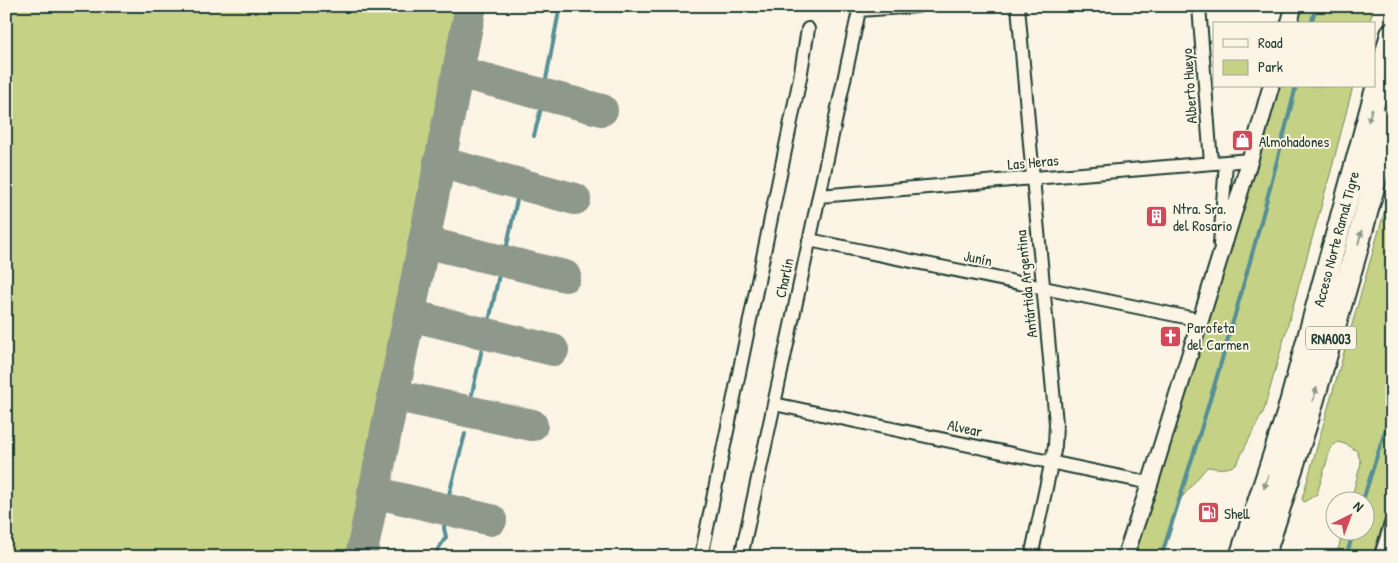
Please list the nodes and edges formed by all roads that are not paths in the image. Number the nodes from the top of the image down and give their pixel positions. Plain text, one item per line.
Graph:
1 (917, 6) edge
2 (1018, 6) edge
3 (1199, 6) edge
4 (1294, 6) edge
5 (860, 8) edge
6 (1290, 22) edge
7 (808, 29) dead end
8 (1392, 34) edge
9 (1270, 88) edge
10 (1392, 116) edge
11 (1250, 160) junction
12 (1226, 162) junction
13 (1211, 163) junction
14 (1032, 178) junction
15 (819, 196) junction
16 (809, 240) junction
17 (1219, 257) junction
18 (1328, 267) junction
19 (1043, 288) junction
20 (1200, 320) junction
21 (774, 404) junction
22 (1306, 423) junction
23 (1268, 443) dead end
24 (1051, 462) junction
25 (1150, 483) junction
26 (1295, 502) dead end
27 (1391, 533) edge
28 (701, 557) edge
29 (741, 557) edge
30 (1032, 557) edge
31 (1125, 557) edge
32 (1241, 557) edge
33 (1263, 557) edge
34 (1382, 557) edge

1 - 5 street
2 - 14 street, Antártida Argentina
3 - 13 street, Alberto Hueyo
4 - 6 street
5 - 15 street, Charlín
7 - 28 street
8 -> 18 highway, Acceso Norte Ramal Tigre / RNA003
9 - 11 street
22 -> 10 highway, Acceso Norte Ramal Tigre / RNA003
11 - 12 street, Las Heras
11 - 17 street
12 - 13 street, Las Heras
12 - 17 street
13 - 14 street, Las Heras
14 - 15 street, Las Heras
14 - 19 street, Antártida Argentina
15 - 16 street, Charlín
16 - 19 street, Junín
16 - 21 street, Charlín
17 - 20 street
18 - 23 highway
18 -> 32 highway, Acceso Norte Ramal Tigre / RNA003
19 - 20 street, Junín
19 - 24 street, Antártida Argentina
20 - 25 street
21 - 24 street, Alvear
21 - 29 street, Charlín
22 - 26 highway
22 - 33 highway, Acceso Norte Ramal Tigre / RNA003
24 - 25 street, Alvear
24 - 30 street, Antártida Argentina
25 - 31 street
27 - 34 street

